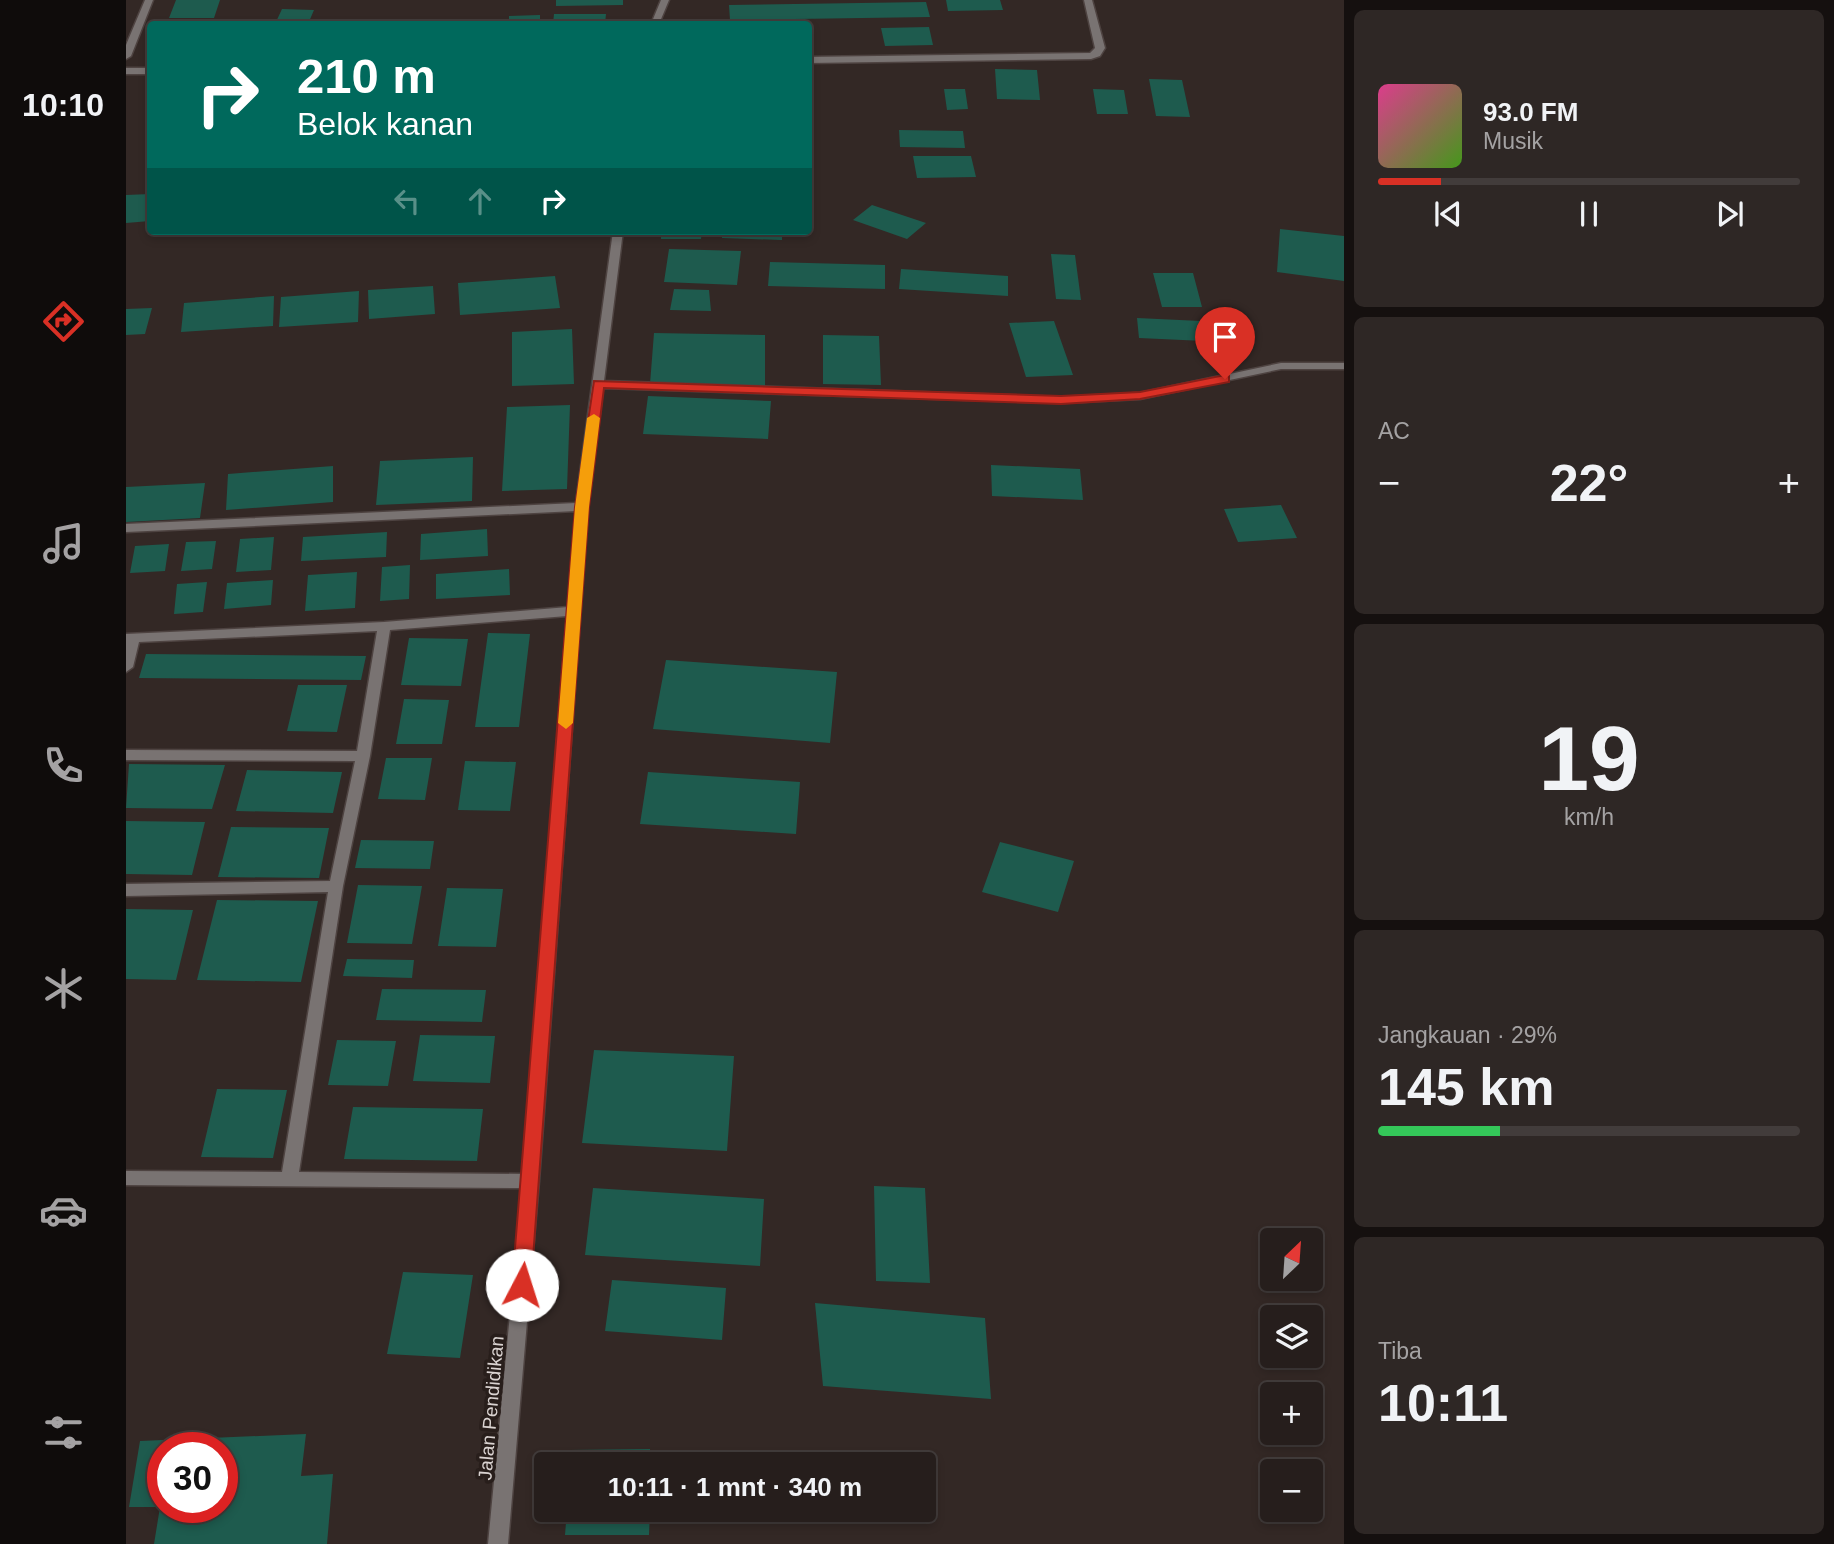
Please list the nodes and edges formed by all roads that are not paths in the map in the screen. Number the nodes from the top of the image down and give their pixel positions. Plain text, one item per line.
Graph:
1 (149, 0) edge
2 (665, 0) edge
3 (1088, 0) edge
4 (656, 21) edge
5 (126, 56) edge
6 (812, 60) edge
7 (147, 71) edge
8 (126, 72) edge
9 (617, 235) edge
10 (1344, 366) edge
11 (598, 384) junction
12 (582, 507) junction
13 (126, 528) edge
14 (574, 611) junction
15 (384, 626) junction
16 (129, 638) edge
17 (126, 667) edge
18 (126, 755) edge
19 (363, 756) junction
20 (336, 886) junction
21 (126, 890) edge
22 (126, 1178) edge
23 (289, 1180) junction
24 (531, 1181) junction
25 (498, 1544) edge

1 - 5 street
2 - 4 street
3 - 6 street
7 - 8 street
9 - 11 street, Jalan Pendidikan
10 - 11 street
11 - 12 street, Jalan Pendidikan
12 - 13 street
12 - 14 street, Jalan Pendidikan
14 - 15 street
14 - 24 street, Jalan Pendidikan
15 - 16 street
15 - 19 street
16 - 17 street
18 - 19 street
19 - 20 street
20 - 21 street
20 - 23 street
22 - 23 street
23 - 24 street
24 - 25 street, Jalan Pendidikan

